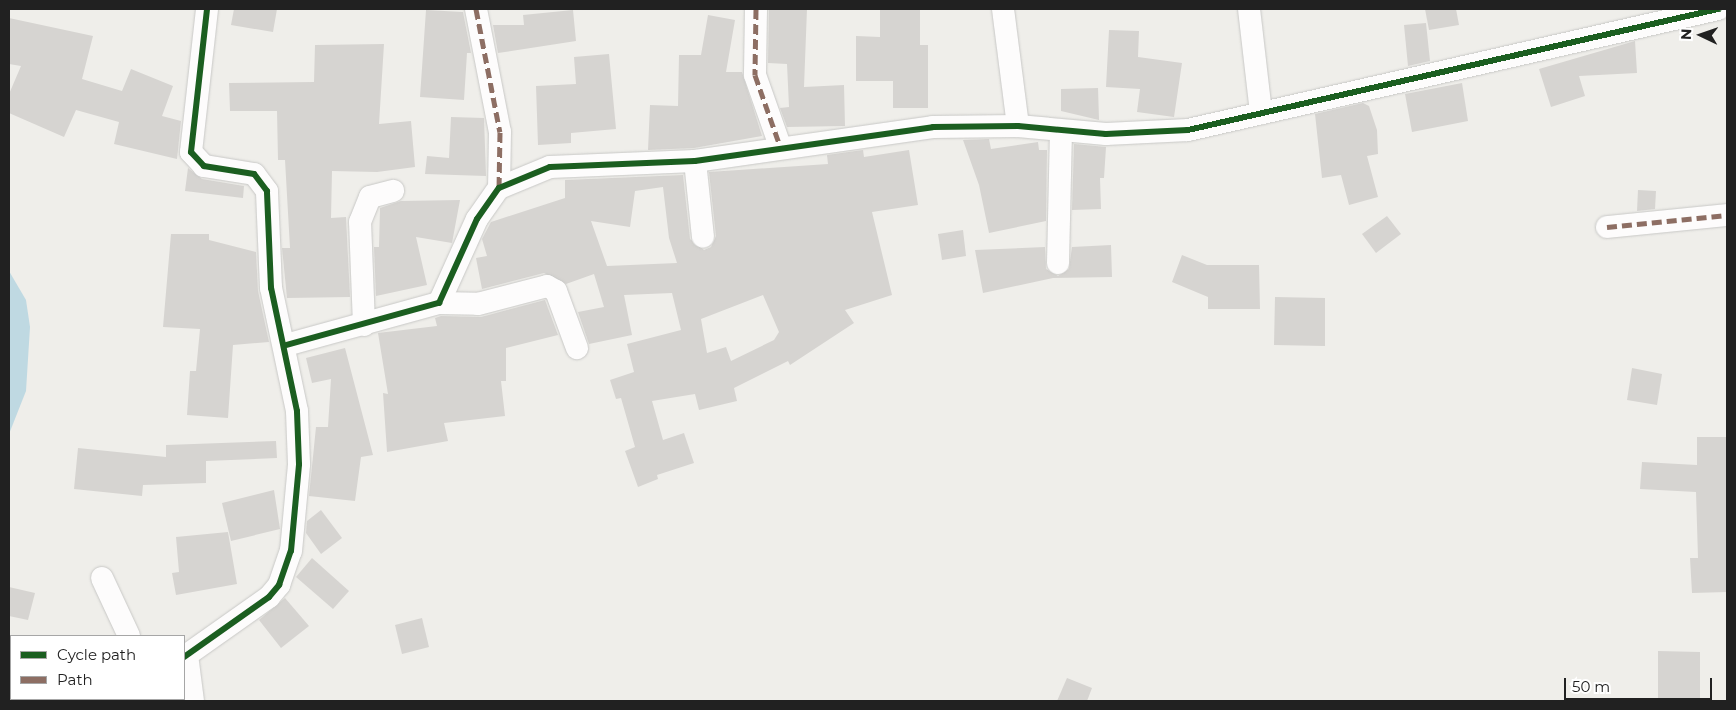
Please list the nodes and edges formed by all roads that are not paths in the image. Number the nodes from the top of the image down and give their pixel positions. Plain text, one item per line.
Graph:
1 (207, 9) edge
2 (476, 9) edge
3 (756, 9) edge
4 (1003, 9) edge
5 (1249, 9) edge
6 (1718, 9) edge
7 (1261, 113) junction
8 (1018, 126) junction
9 (1062, 131) junction
10 (780, 146) junction
11 (695, 161) junction
12 (499, 188) junction
13 (393, 190) dead end
14 (1727, 215) edge
15 (1607, 227) dead end
16 (703, 238) dead end
17 (1058, 263) dead end
18 (439, 303) junction
19 (364, 326) junction
20 (286, 345) junction
21 (577, 348) dead end
22 (102, 578) dead end
23 (129, 635) edge
24 (185, 656) edge
25 (193, 701) edge

1 - 20 street
2 - 12 street
3 - 10 street
4 - 8 street
5 - 7 street
6 - 7 street
7 - 9 street
8 - 9 street
8 - 10 street
9 - 17 street
10 - 11 street
11 - 12 street
11 - 16 street
12 - 18 street
13 - 19 street
14 - 15 street
18 - 19 street
18 - 21 street
19 - 20 street
20 - 24 street
22 - 23 street
24 - 25 street

